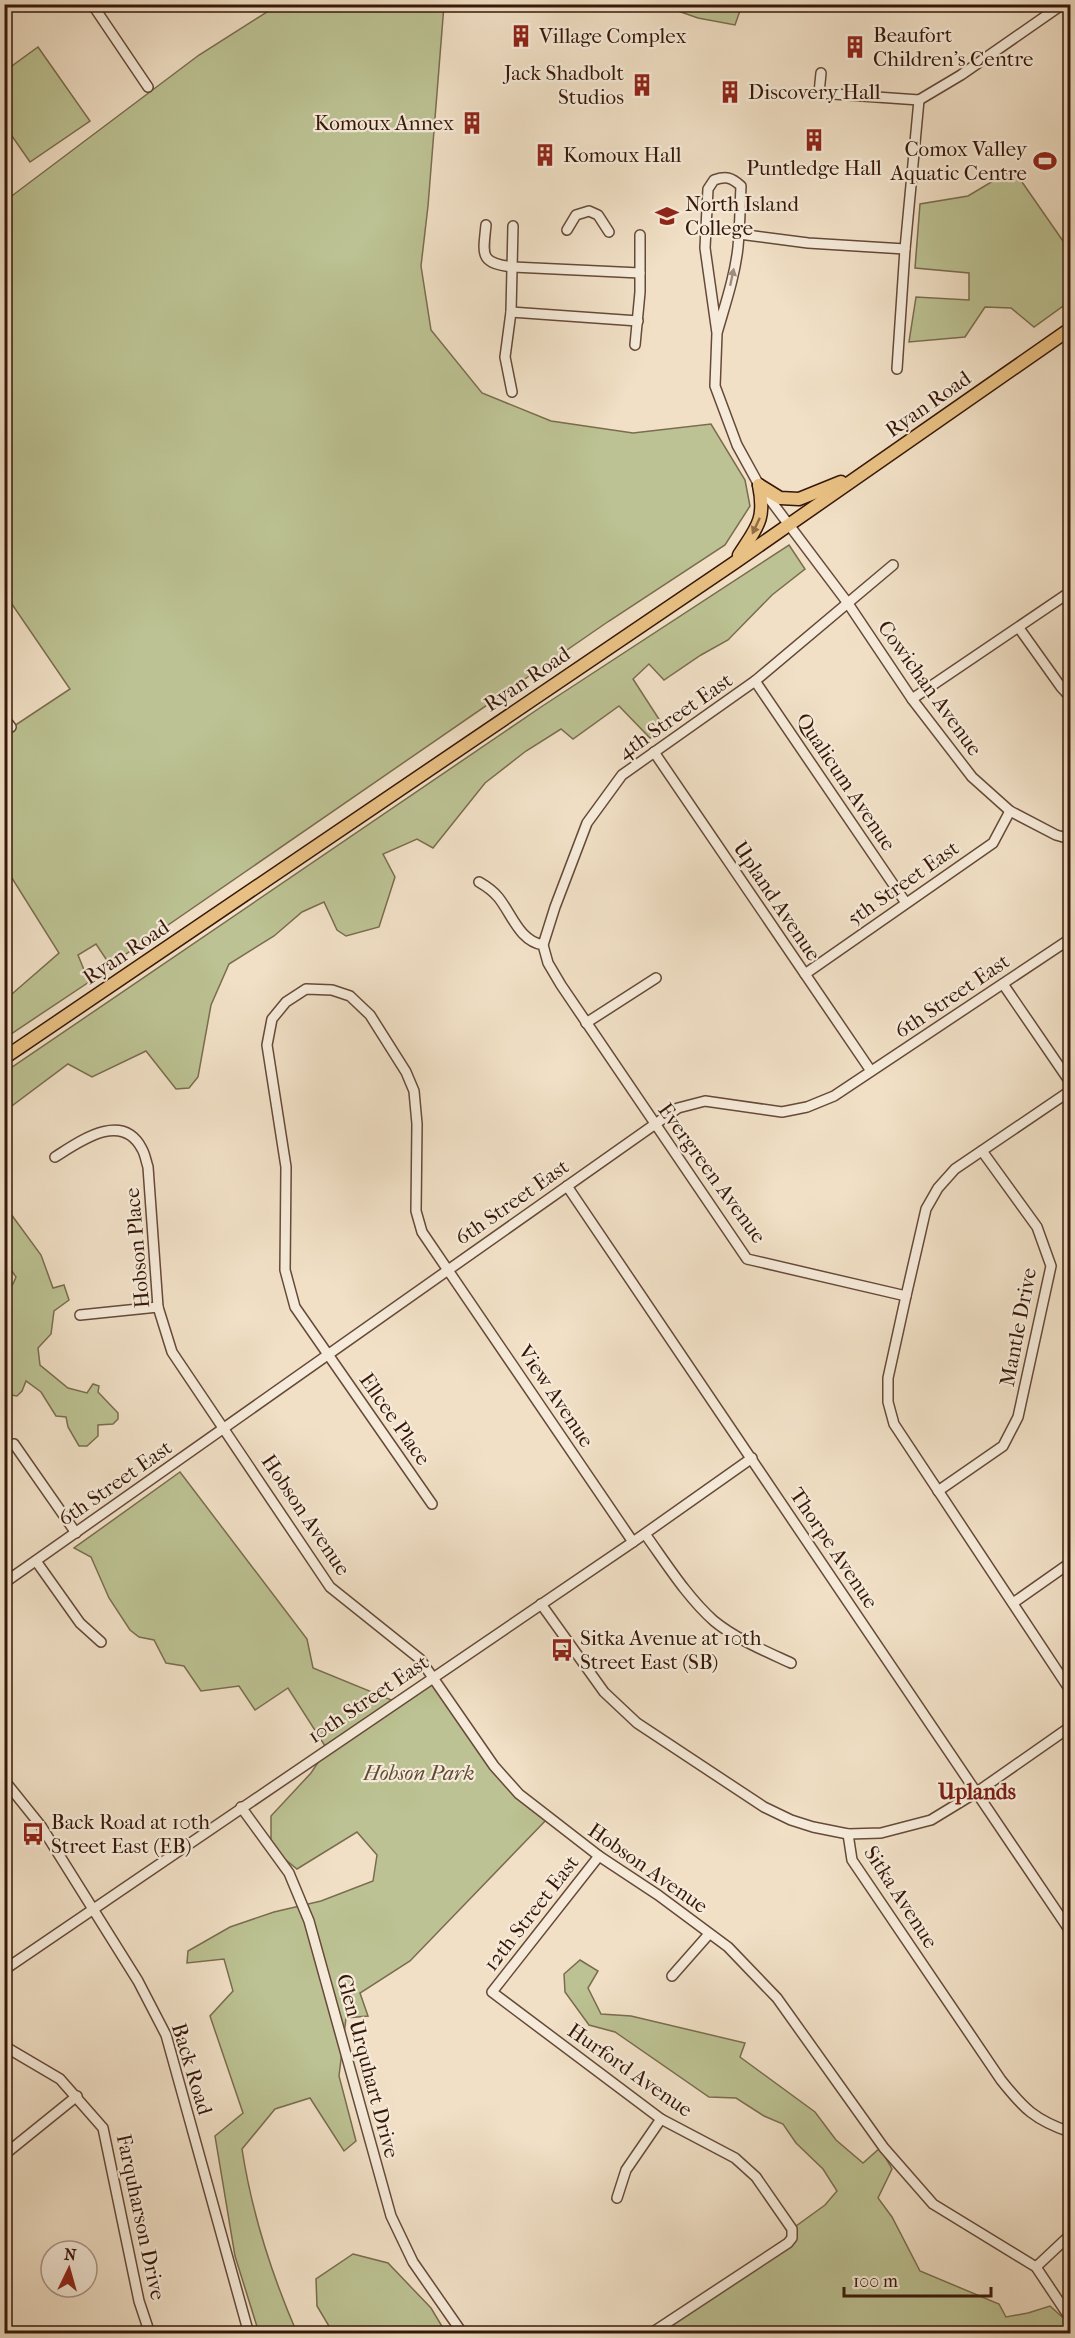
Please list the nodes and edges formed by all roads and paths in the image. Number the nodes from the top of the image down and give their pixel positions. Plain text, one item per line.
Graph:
1 (92, 4) edge
2 (1063, 4) edge
3 (821, 73) dead end
4 (148, 87) dead end
5 (919, 100) junction
6 (486, 225) dead end
7 (513, 226) dead end
8 (567, 230) dead end
9 (609, 231) dead end
10 (739, 234) junction
11 (640, 235) dead end
12 (905, 249) junction
13 (513, 267) junction
14 (640, 273) junction
15 (511, 312) junction
16 (638, 321) junction
17 (1071, 329) edge
18 (717, 333) junction
19 (635, 345) dead end
20 (897, 369) dead end
21 (512, 392) dead end
22 (862, 473) junction
23 (759, 485) junction
24 (789, 524) junction
25 (734, 563) junction
26 (893, 565) dead end
27 (1071, 592) edge
28 (847, 602) junction
29 (1019, 628) junction
30 (755, 681) junction
31 (1071, 697) edge
32 (912, 699) junction
33 (4, 718) edge
34 (11, 727) dead end
35 (654, 752) junction
36 (1010, 811) junction
37 (1071, 839) edge
38 (479, 882) dead end
39 (906, 903) junction
40 (1071, 939) edge
41 (543, 945) junction
42 (805, 974) junction
43 (656, 978) dead end
44 (1003, 984) junction
45 (586, 1023) junction
46 (4, 1058) edge
47 (871, 1071) junction
48 (1071, 1082) edge
49 (1071, 1092) edge
50 (654, 1124) junction
51 (982, 1151) junction
52 (55, 1157) dead end
53 (567, 1186) junction
54 (448, 1270) junction
55 (906, 1296) junction
56 (158, 1307) junction
57 (80, 1315) dead end
58 (328, 1355) junction
59 (225, 1428) junction
60 (14, 1444) dead end
61 (752, 1458) junction
62 (938, 1491) junction
63 (432, 1504) dead end
64 (76, 1533) junction
65 (645, 1534) junction
66 (633, 1542) junction
67 (36, 1561) junction
68 (1071, 1563) edge
69 (4, 1583) edge
70 (1013, 1603) junction
71 (541, 1604) junction
72 (101, 1642) dead end
73 (791, 1663) dead end
74 (433, 1677) junction
75 (1071, 1690) edge
76 (1071, 1727) edge
77 (4, 1780) edge
78 (977, 1792) junction
79 (241, 1807) junction
80 (848, 1834) junction
81 (599, 1856) junction
82 (93, 1910) junction
83 (1071, 1912) edge
84 (1062, 1918) junction
85 (1071, 1931) edge
86 (709, 1934) junction
87 (4, 1970) edge
88 (672, 1976) dead end
89 (492, 1992) joint
90 (4, 2046) edge
91 (77, 2096) junction
92 (661, 2119) junction
93 (1071, 2132) edge
94 (4, 2155) edge
95 (617, 2198) dead end
96 (1071, 2235) edge
97 (1036, 2267) junction
98 (1071, 2318) edge
99 (150, 2334) edge
100 (249, 2334) edge
101 (464, 2334) edge
102 (650, 2334) edge

1 - 4 street
2 - 5 street
3 - 5 street
5 - 12 street
6 - 13 street
7 - 13 street
8 - 9 street
10 - 12 street
18 -> 10 street
10 - 18 street
11 - 14 street
12 - 20 street
13 - 14 street
13 - 15 street
14 - 16 street
15 - 16 street
15 - 21 street
16 - 19 street
17 - 22 main road, Ryan Road
18 - 23 street, Cowichan Avenue
22 - 23 main road
22 - 24 main road, Ryan Road
23 - 24 street, Cowichan Avenue
23 -> 25 main road
24 - 25 main road, Ryan Road
24 - 28 street, Cowichan Avenue
25 - 46 main road, Ryan Road
26 - 28 street, 4th Street East
27 - 29 street
28 - 30 street, 4th Street East
28 - 32 street, Cowichan Avenue
29 - 31 street
29 - 32 street
30 - 35 street, 4th Street East
30 - 39 street, Qualicum Avenue
32 - 36 street, Cowichan Avenue
33 - 34 street
35 - 41 street, 4th Street East
35 - 42 street, Upland Avenue
36 - 37 street, Cowichan Avenue
36 - 39 street, 5th Street East
38 - 41 street
39 - 42 street, 5th Street East
40 - 44 street, 6th Street East
41 - 45 street, Evergreen Avenue
42 - 47 street, Upland Avenue
43 - 45 street
44 - 47 street, 6th Street East
44 - 48 street
45 - 50 street, Evergreen Avenue
47 - 50 street, 6th Street East
49 - 51 street
50 - 53 street, 6th Street East
50 - 55 street, Evergreen Avenue
51 - 55 street
51 - 62 street, Mantle Drive
52 - 56 street, Hobson Place
53 - 54 street, 6th Street East
53 - 61 street, Thorpe Avenue
54 - 58 street, 6th Street East
54 - 58 street, View Avenue
54 - 66 street, View Avenue
55 - 62 street
56 - 57 street
56 - 59 street, Hobson Place
58 - 59 street, 6th Street East
58 - 63 street, Ellcee Place
59 - 64 street, 6th Street East
59 - 74 street, Hobson Avenue
60 - 64 street
61 - 65 street, 10th Street East
61 - 78 street, Thorpe Avenue
62 - 70 street
64 - 67 street, 6th Street East
65 - 66 street, 10th Street East
65 - 73 street
66 - 71 street, 10th Street East
67 - 69 street, 6th Street East
67 - 72 street
68 - 70 street
70 - 75 street
71 - 74 street, 10th Street East
71 - 80 street, Sitka Avenue
74 - 79 street, 10th Street East
74 - 81 street, Hobson Avenue
76 - 78 street
77 - 82 street, Back Road
78 - 80 street
78 - 84 street, Thorpe Avenue
79 - 82 street, 10th Street East
79 - 101 street, Glen Urquhart Drive
80 - 93 street, Sitka Avenue
81 - 86 street, Hobson Avenue
81 - 89 street, 12th Street East
82 - 87 street, 10th Street East
82 - 100 street, Back Road
83 - 84 street
84 - 85 street, Thorpe Avenue
86 - 88 street
86 - 97 street, Hobson Avenue
89 - 92 street, Hurford Avenue
90 - 91 street, Farquharson Drive
91 - 94 street
91 - 99 street, Farquharson Drive
92 - 95 street
92 - 102 street, Hurford Avenue
96 - 97 street
97 - 98 street, Hobson Avenue

